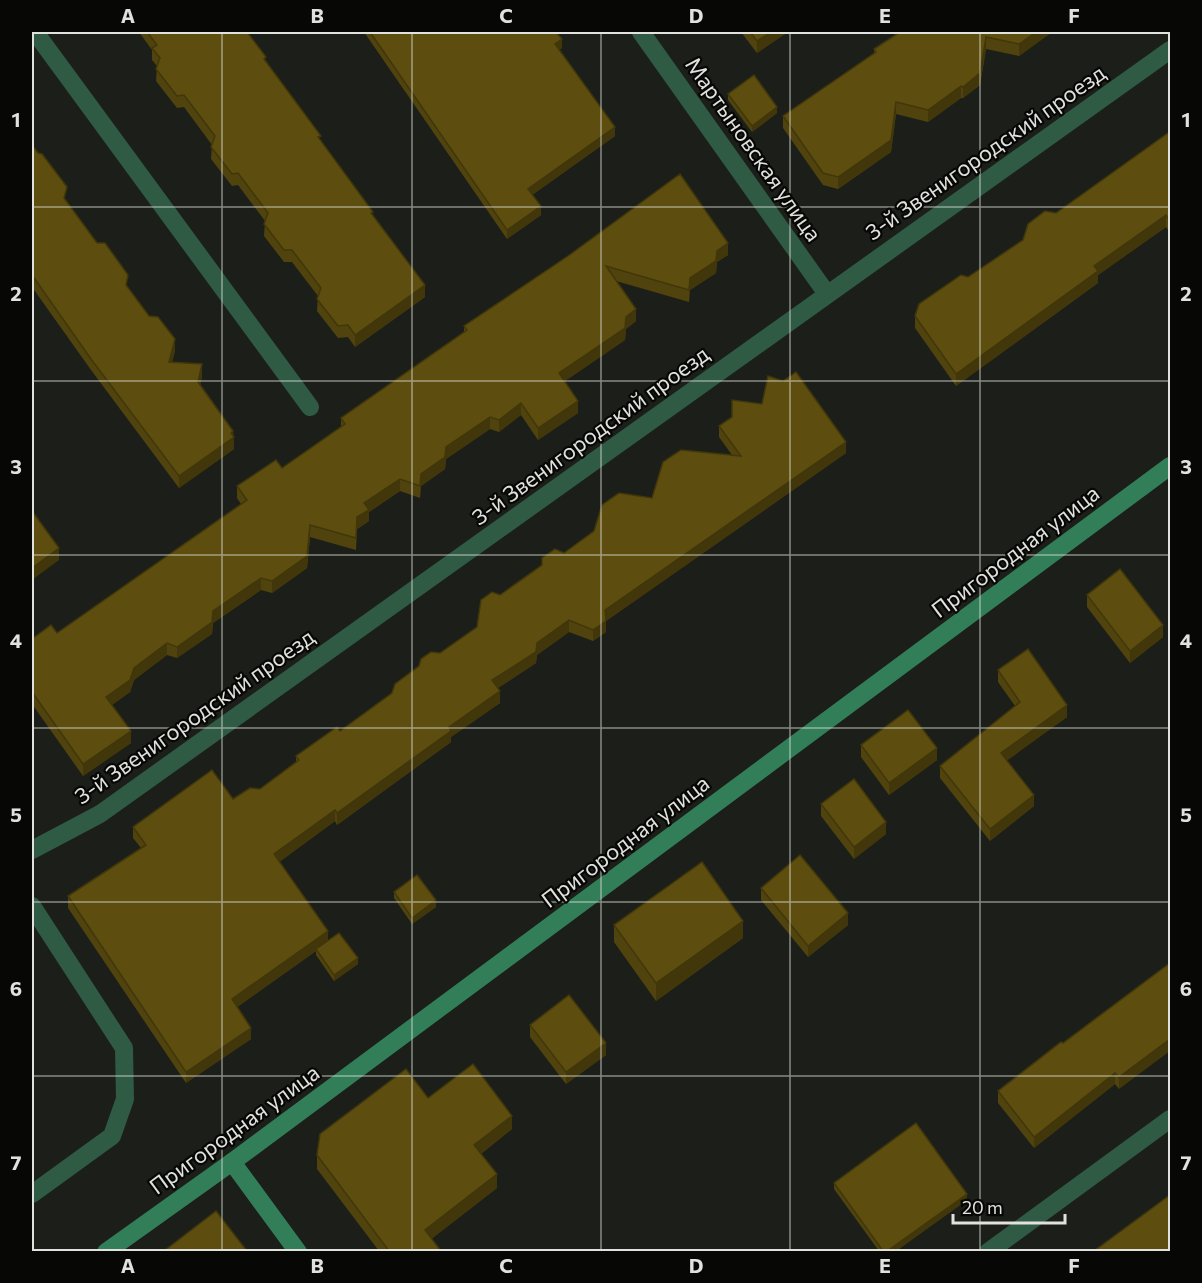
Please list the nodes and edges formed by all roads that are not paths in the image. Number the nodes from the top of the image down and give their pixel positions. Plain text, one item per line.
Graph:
1 (35, 32) edge
2 (642, 32) edge
3 (1170, 50) edge
4 (827, 294) junction
5 (310, 407) dead end
6 (1170, 466) edge
7 (32, 850) edge
8 (32, 906) edge
9 (1170, 1119) edge
10 (232, 1162) junction
11 (32, 1194) edge
12 (106, 1251) edge
13 (298, 1251) edge
14 (988, 1251) edge

1 - 5 street
2 - 4 street, Мартыновская улица
3 - 4 street, 3-й Звенигородский проезд
4 - 7 street, 3-й Звенигородский проезд
6 - 10 street, Пригородная улица
8 - 11 street
9 - 14 street
10 - 12 street, Пригородная улица
10 - 13 street

